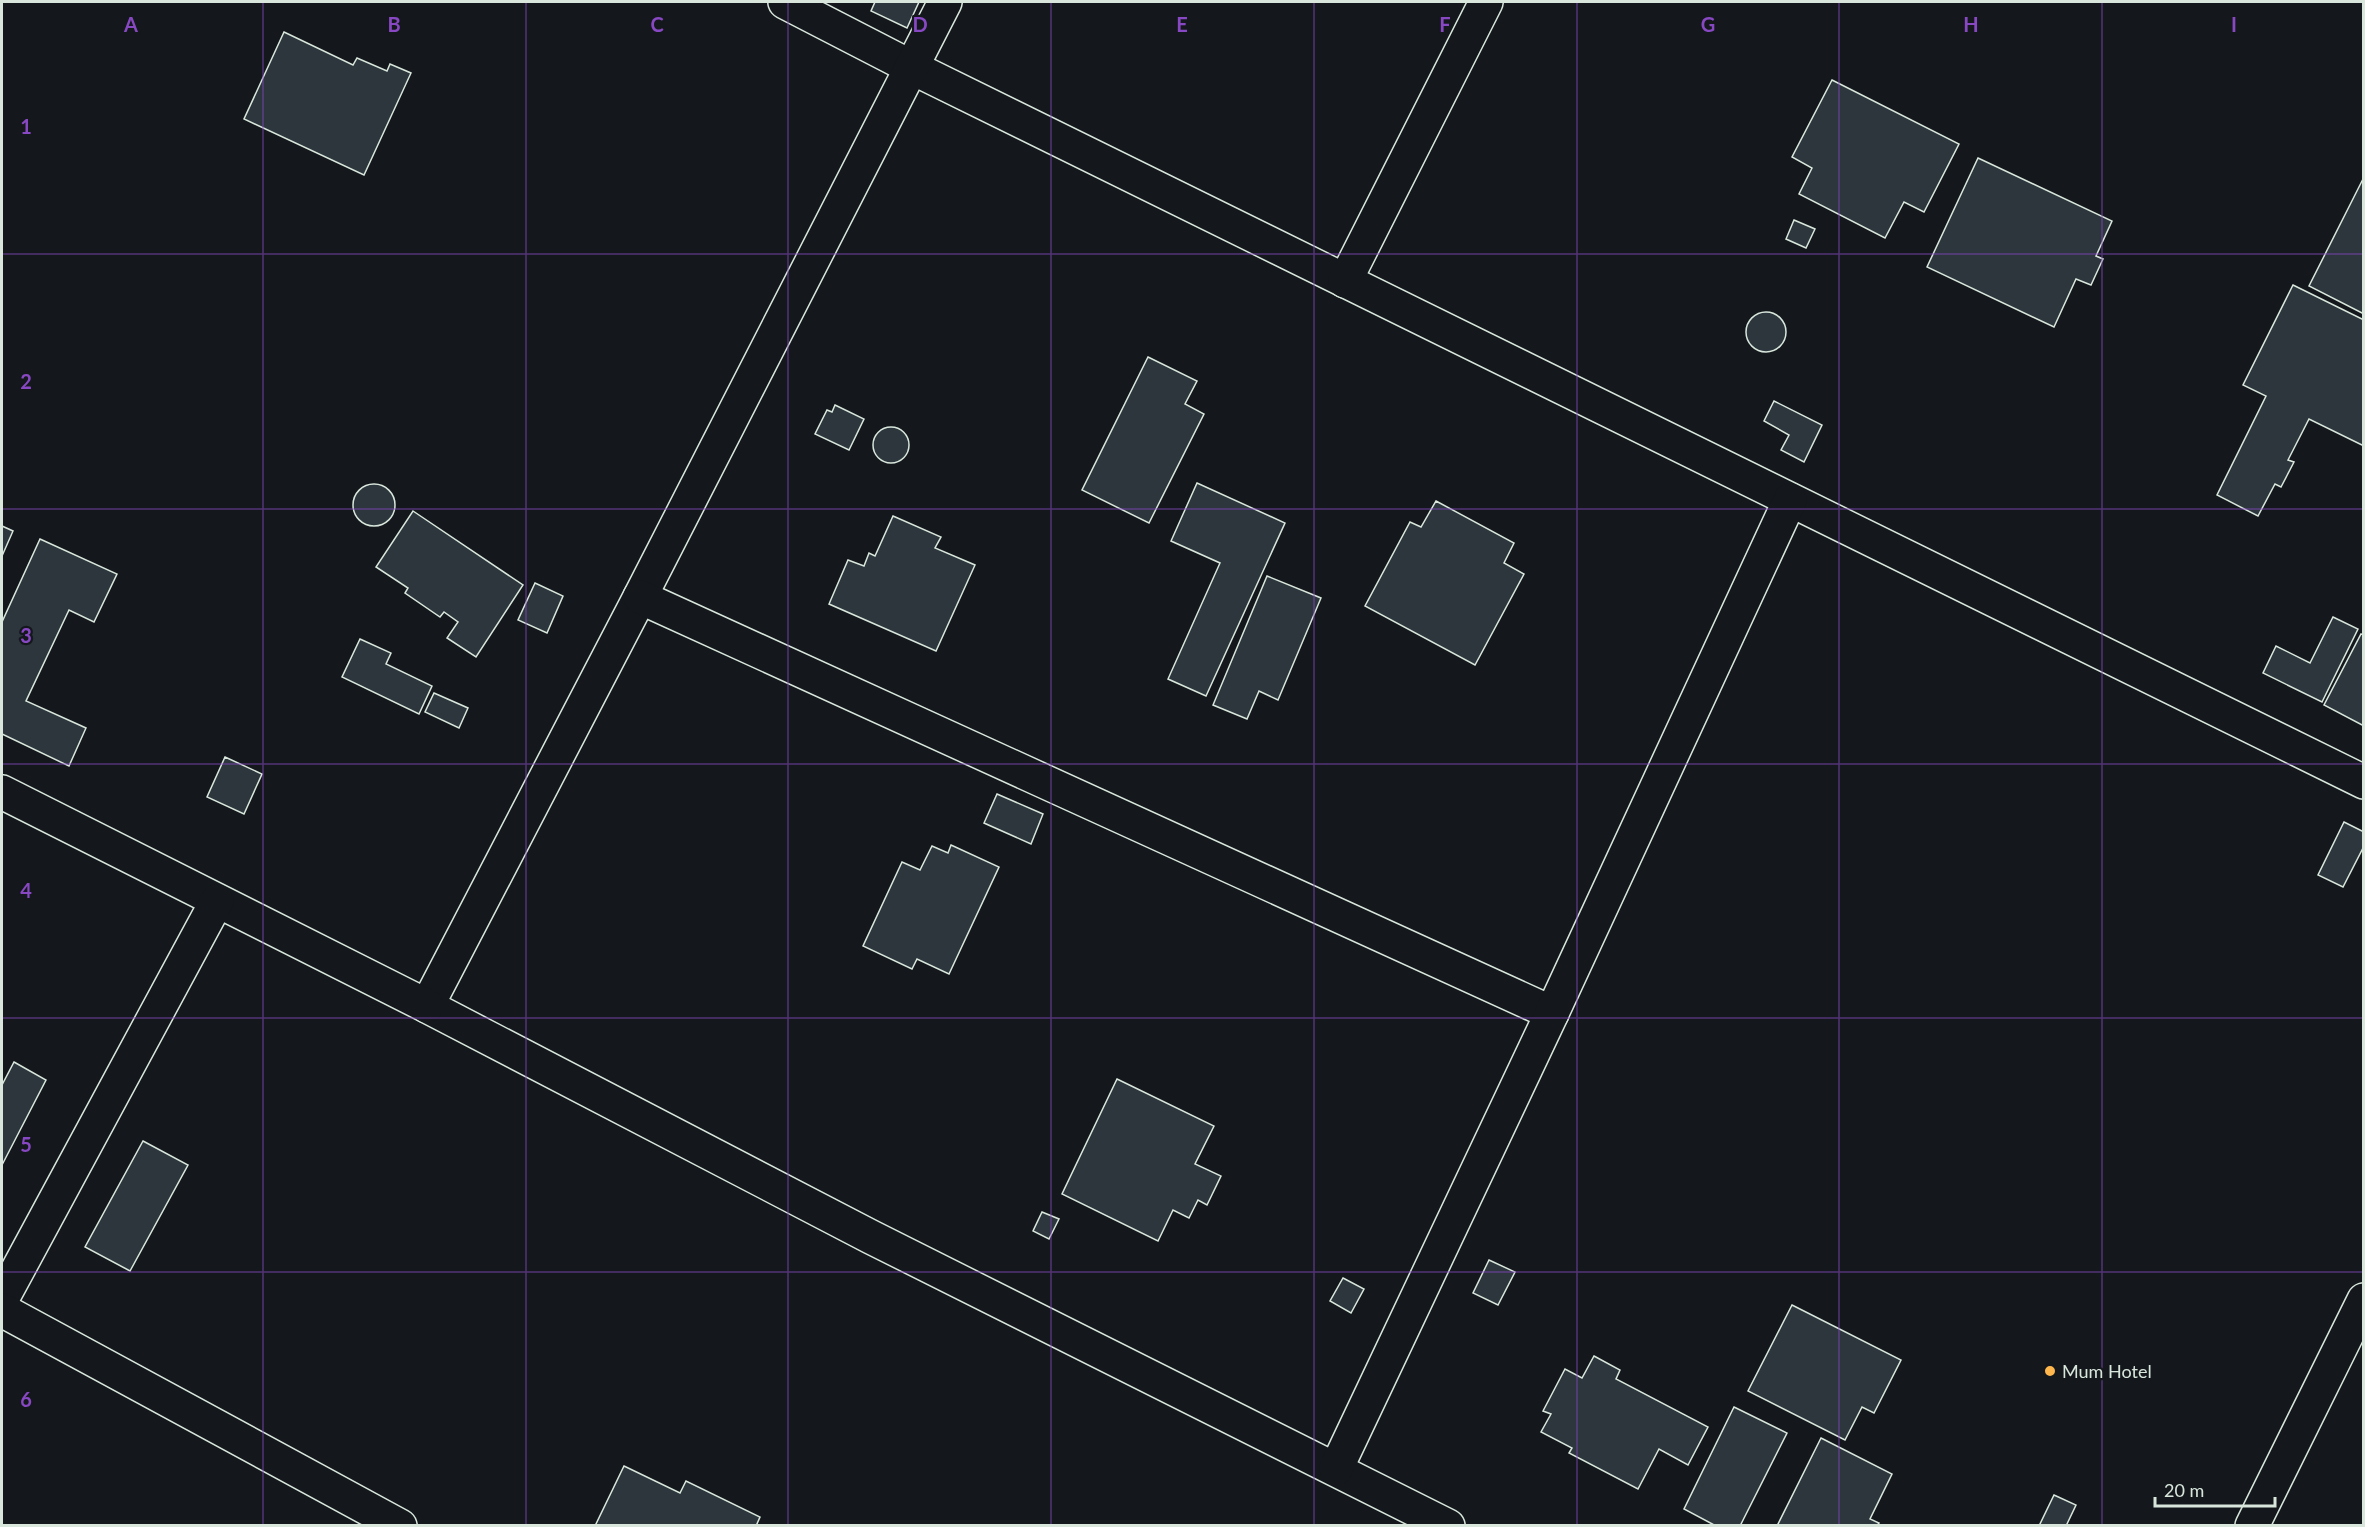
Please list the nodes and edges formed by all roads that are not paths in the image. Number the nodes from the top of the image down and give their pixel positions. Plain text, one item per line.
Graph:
1 (785, 2) edge
2 (945, 2) edge
3 (1486, 2) edge
4 (911, 67) junction
5 (1345, 281) junction
6 (1790, 500) junction
7 (640, 597) junction
8 (2364, 782) edge
9 (2, 792) edge
10 (217, 901) junction
11 (427, 1006) junction
12 (1552, 1013) junction
13 (2, 1299) edge
14 (2364, 1300) edge
15 (2, 1310) edge
16 (1336, 1469) junction
17 (400, 1526) edge
18 (1448, 1526) edge
19 (2252, 1526) edge

1 - 4 main road
2 - 4 main road
3 - 5 main road
4 - 5 main road
4 - 7 main road
5 - 6 main road
6 - 8 main road
6 - 12 main road
7 - 11 main road
7 - 12 main road
9 - 10 main road
10 - 11 main road
10 - 13 main road
11 - 16 main road
12 - 16 main road
14 - 19 main road
15 - 17 main road
16 - 18 main road

